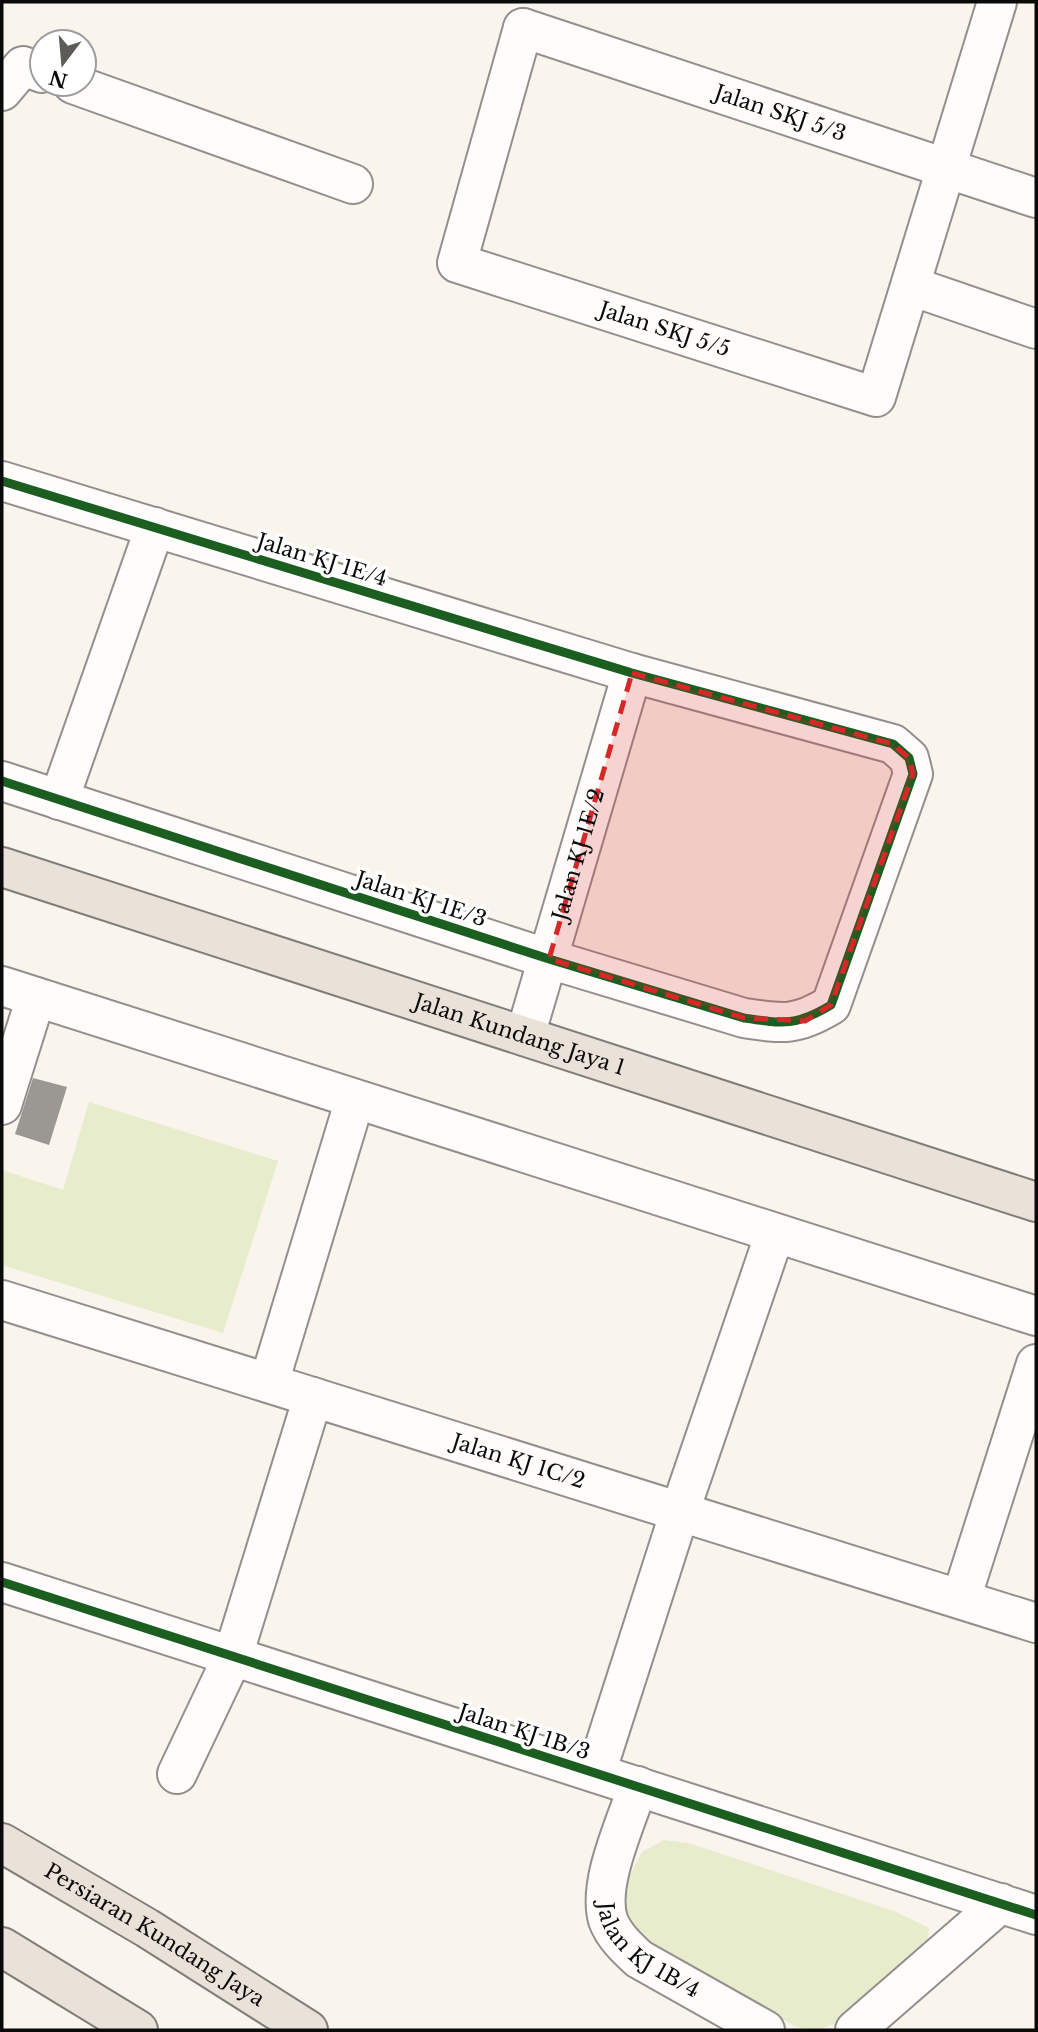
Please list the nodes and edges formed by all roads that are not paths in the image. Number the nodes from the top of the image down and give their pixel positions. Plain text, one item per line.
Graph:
1 (997, 2) edge
2 (520, 15) edge
3 (28, 68) edge
4 (2, 91) edge
5 (98, 93) edge
6 (948, 169) junction
7 (353, 184) dead end
8 (1036, 198) edge
9 (911, 286) junction
10 (1036, 329) edge
11 (2, 481) edge
12 (155, 527) junction
13 (632, 673) junction
14 (2, 781) edge
15 (59, 800) junction
16 (2, 867) edge
17 (549, 959) junction
18 (19, 991) edge
19 (831, 1005) joint
20 (525, 1036) junction
21 (355, 1099) junction
22 (2, 1105) edge
23 (1036, 1202) edge
24 (775, 1233) junction
25 (2, 1300) edge
26 (1036, 1316) edge
27 (1036, 1364) edge
28 (269, 1383) junction
29 (313, 1397) junction
30 (680, 1511) junction
31 (2, 1582) edge
32 (961, 1599) junction
33 (1036, 1623) edge
34 (233, 1656) junction
35 (596, 1773) junction
36 (177, 1774) dead end
37 (638, 1786) junction
38 (2, 1843) edge
39 (1000, 1903) junction
40 (1036, 1915) edge
41 (2, 1947) edge
42 (138, 2030) edge
43 (308, 2030) edge
44 (765, 2030) edge
45 (855, 2030) edge

1 - 6 street, Jalan SKJ 5/5
2 - 6 street, Jalan SKJ 5/3
2 - 9 street, Jalan SKJ 5/5
3 - 4 street
5 - 7 street
6 - 8 street, Jalan SKJ 5/3
6 - 9 street, Jalan SKJ 5/5
9 - 10 street
11 - 12 street, Jalan KJ 1E/4
12 - 13 street, Jalan KJ 1E/4
12 - 15 street
13 - 17 street, Jalan KJ 1E/2
13 - 19 street, Jalan KJ 1E/4
14 - 15 street, Jalan KJ 1E/3
15 - 17 street, Jalan KJ 1E/3
16 - 20 main road, Jalan Kundang Jaya 1
17 - 19 street, Jalan KJ 1E/3
17 - 20 street, Jalan KJ 1E/2
18 - 21 street
18 - 22 street
20 - 23 main road, Jalan Kundang Jaya 1
21 - 24 street
21 - 28 street
24 - 26 street
24 - 30 street
25 - 28 street, Jalan KJ 1C/2
27 - 32 street
28 - 29 street, Jalan KJ 1C/2
29 - 30 street, Jalan KJ 1C/2
29 - 34 street
30 - 32 street, Jalan KJ 1C/2
30 - 35 street
31 - 34 street, Jalan KJ 1B/3
32 - 33 street, Jalan KJ 1C/2
34 - 35 street, Jalan KJ 1B/3
34 - 36 street
35 - 37 street, Jalan KJ 1B/3
37 - 39 street, Jalan KJ 1B/3
37 - 44 street, Jalan KJ 1B/4
38 - 43 main road, Persiaran Kundang Jaya
39 - 40 street, Jalan KJ 1B/3
39 - 45 street
41 - 42 main road

